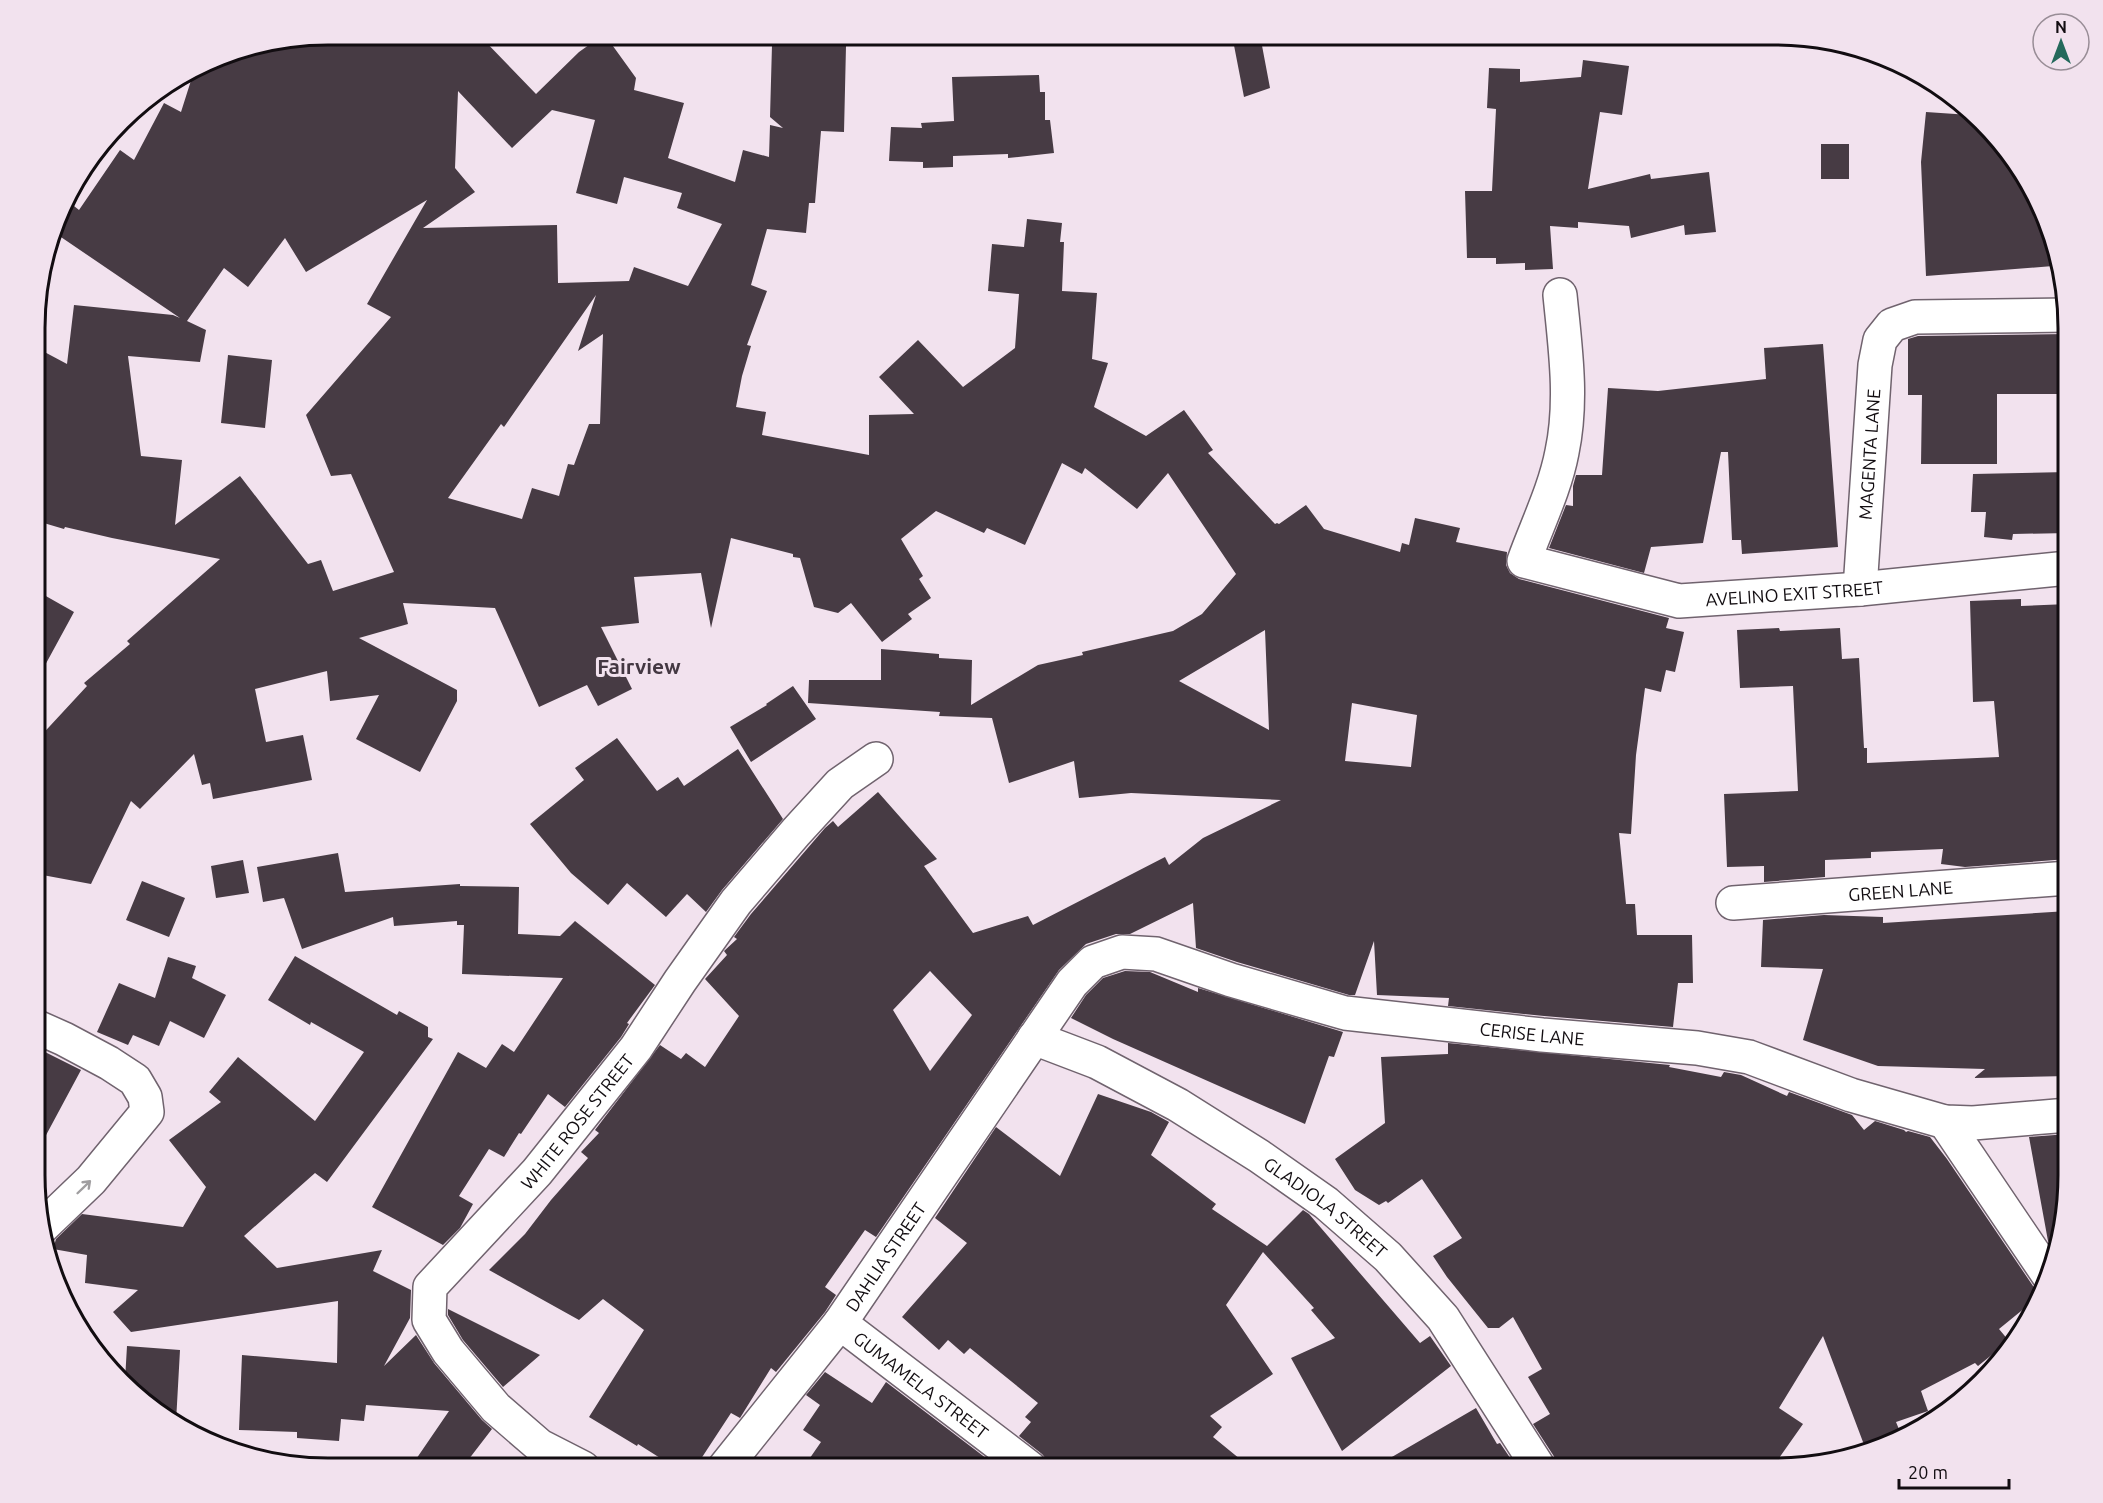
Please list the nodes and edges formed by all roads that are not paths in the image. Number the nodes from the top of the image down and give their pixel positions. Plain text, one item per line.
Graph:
1 (1560, 295) dead end
2 (2057, 315) edge
3 (2058, 569) edge
4 (1860, 588) junction
5 (876, 759) dead end
6 (2058, 879) edge
7 (1733, 903) dead end
8 (45, 1031) edge
9 (1034, 1038) junction
10 (2058, 1116) edge
11 (1946, 1122) junction
12 (48, 1221) edge
13 (2043, 1267) edge
14 (840, 1323) junction
15 (563, 1458) edge
16 (732, 1458) edge
17 (1017, 1458) edge
18 (1533, 1458) edge

1 - 4 street, AVELINO EXIT STREET
2 - 4 street, MAGENTA LANE
3 - 4 street, AVELINO EXIT STREET
5 - 15 street, WHITE ROSE STREET
6 - 7 street, GREEN LANE
12 -> 8 street
9 - 11 street, CERISE LANE
9 - 14 street, DAHLIA STREET
9 - 18 street, GLADIOLA STREET
10 - 11 street, CERISE LANE
11 - 13 street
14 - 16 street, DAHLIA STREET
14 - 17 street, GUMAMELA STREET

